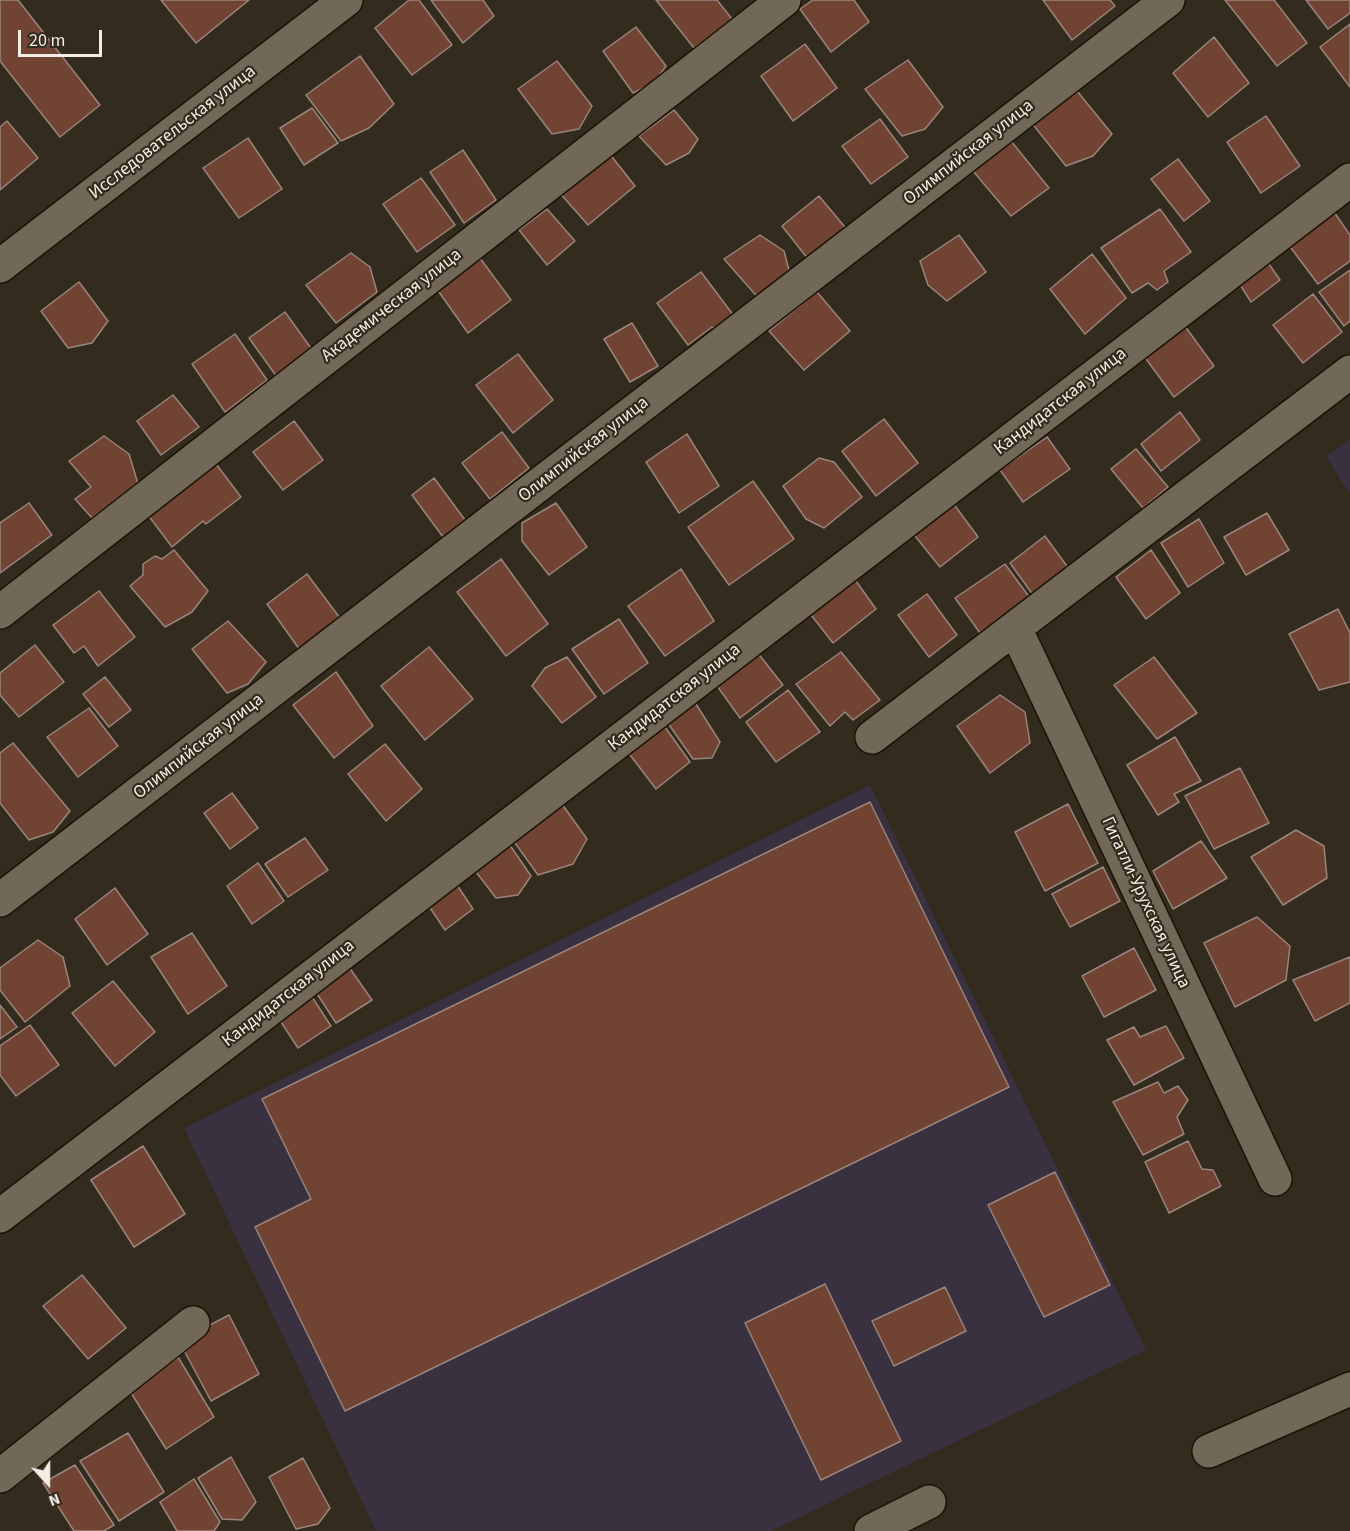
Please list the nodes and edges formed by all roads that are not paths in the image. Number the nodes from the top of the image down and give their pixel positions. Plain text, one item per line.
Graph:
1 (346, 0) edge
2 (784, 0) edge
3 (1168, 0) edge
4 (1350, 180) edge
5 (0, 266) edge
6 (1350, 372) edge
7 (0, 612) edge
8 (1015, 628) junction
9 (872, 737) dead end
10 (0, 900) edge
11 (1275, 1179) dead end
12 (0, 1216) edge
13 (194, 1323) dead end
14 (1350, 1389) edge
15 (1209, 1451) dead end
16 (0, 1476) edge
17 (929, 1503) dead end
18 (871, 1531) edge

1 - 5 street, Исследовательская улица
2 - 7 street, Академическая улица
3 - 10 street, Олимпийская улица
4 - 12 street, Кандидатская улица
6 - 8 street
8 - 9 street
8 - 11 street, Гигатли-Урухская улица
13 - 16 street
14 - 15 street
17 - 18 street

